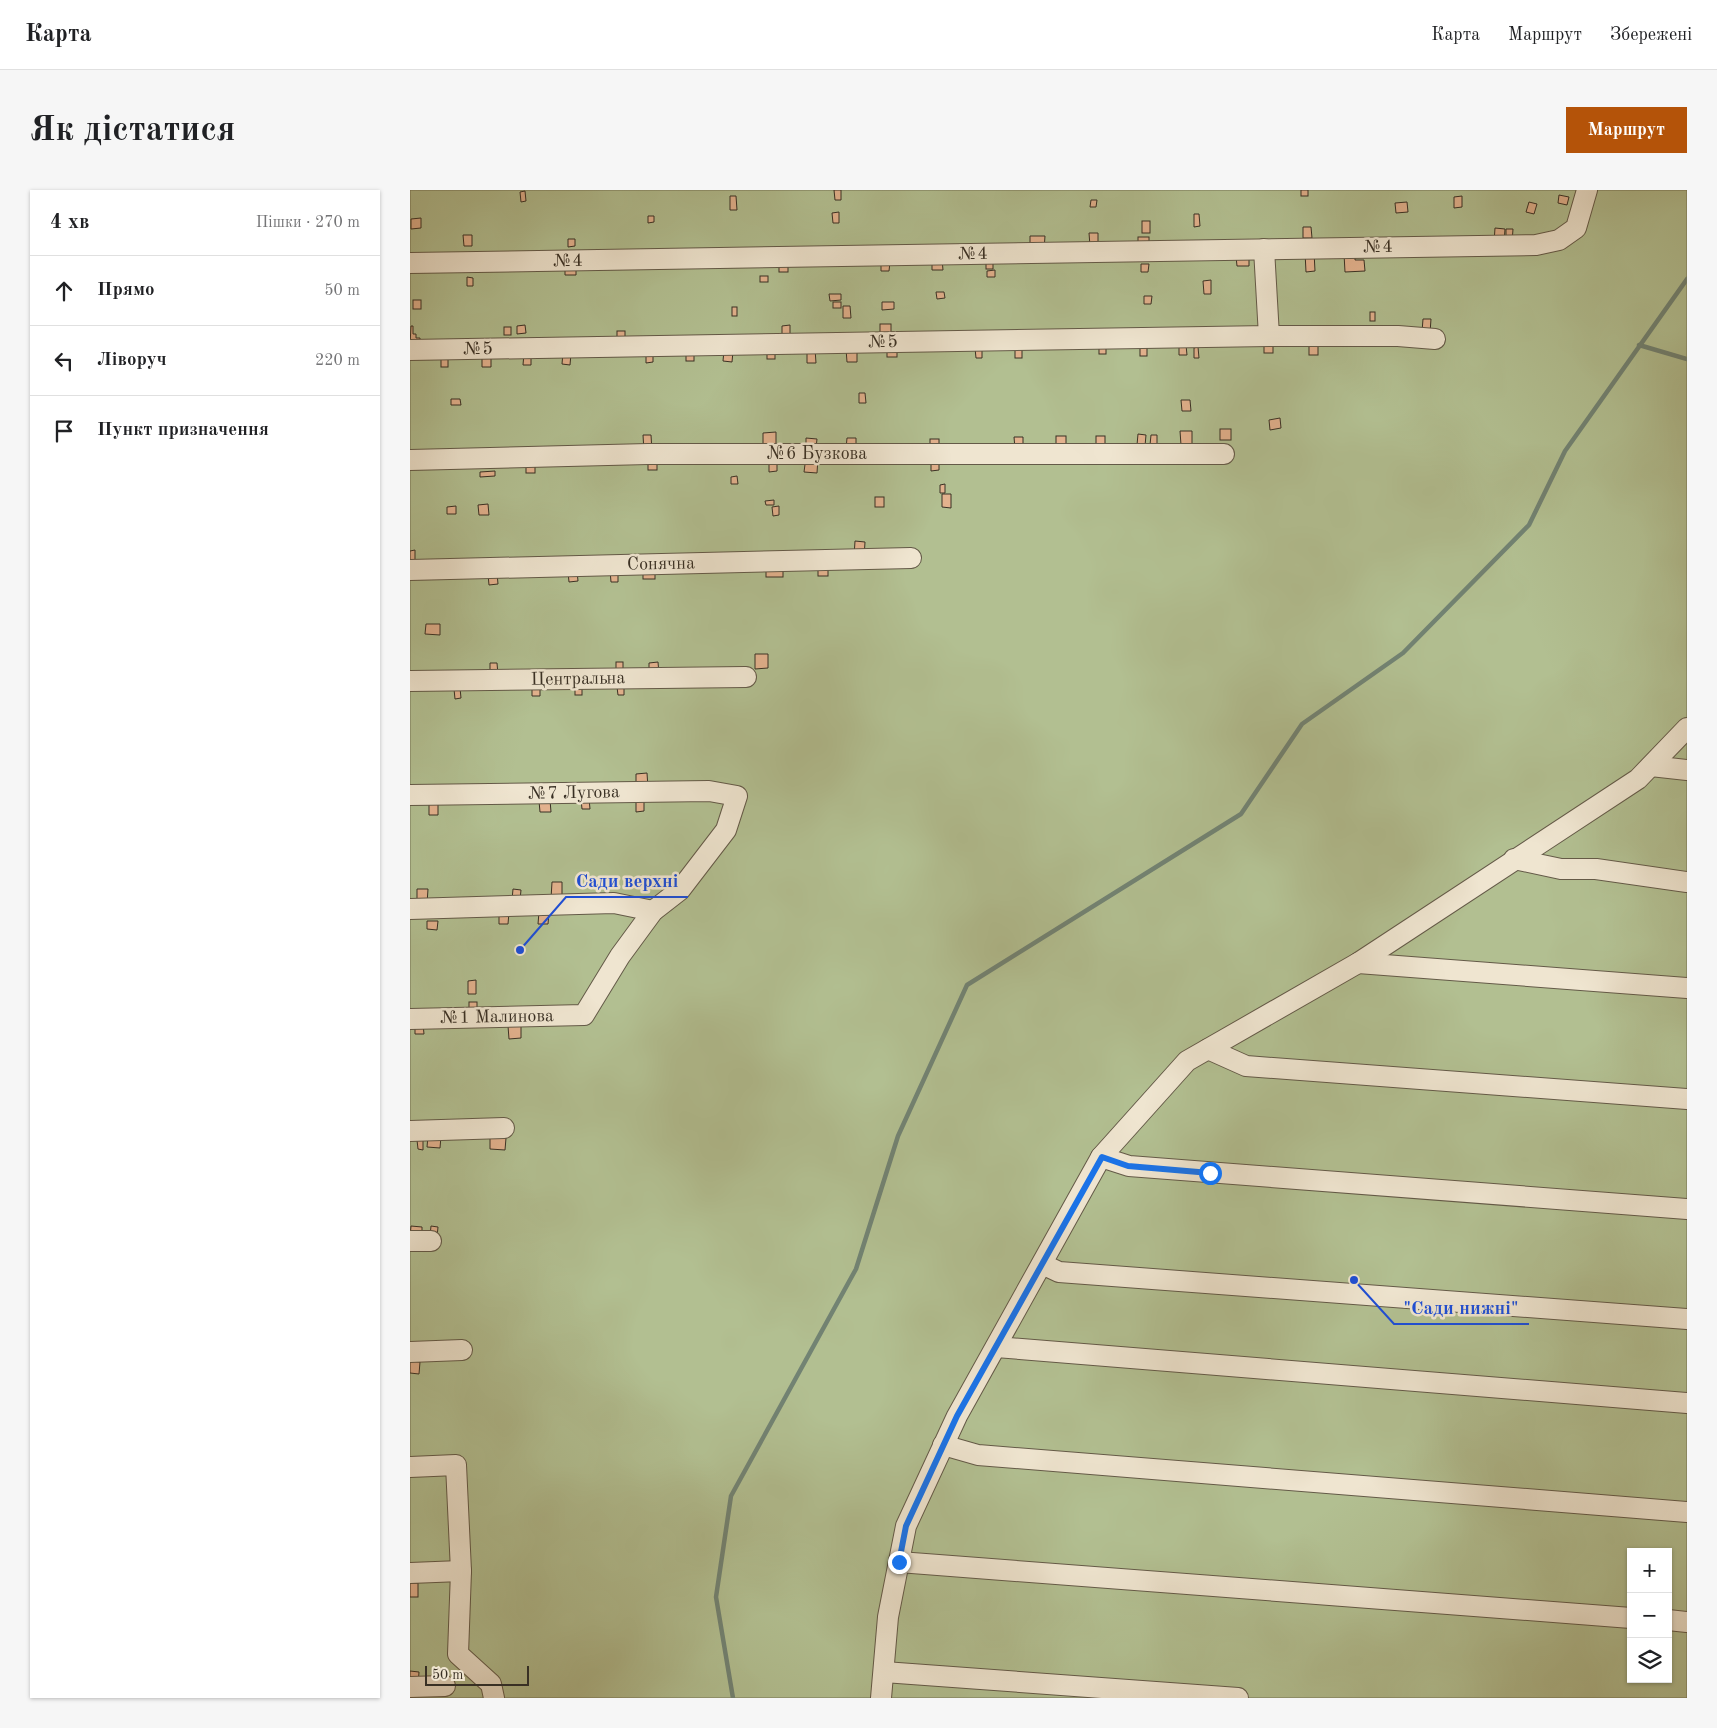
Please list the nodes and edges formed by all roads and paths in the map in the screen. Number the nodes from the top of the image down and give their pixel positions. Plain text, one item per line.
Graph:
1 (1587, 190) edge
2 (1264, 248) junction
3 (410, 263) edge
4 (1269, 336) junction
5 (1435, 339) dead end
6 (410, 350) edge
7 (1224, 454) dead end
8 (410, 460) edge
9 (911, 558) dead end
10 (410, 570) edge
11 (746, 677) dead end
12 (410, 681) edge
13 (1687, 728) edge
14 (1651, 766) junction
15 (1687, 770) edge
16 (410, 795) edge
17 (1514, 859) junction
18 (1687, 882) edge
19 (410, 909) edge
20 (653, 911) junction
21 (1358, 963) junction
22 (1687, 988) edge
23 (410, 1019) edge
24 (1208, 1049) junction
25 (1687, 1099) edge
26 (504, 1128) dead end
27 (410, 1130) edge
28 (1102, 1157) junction
29 (1687, 1209) edge
30 (431, 1241) dead end
31 (410, 1242) edge
32 (1042, 1264) junction
33 (1687, 1319) edge
34 (996, 1347) junction
35 (462, 1350) dead end
36 (410, 1352) edge
37 (1687, 1403) edge
38 (943, 1445) junction
39 (410, 1467) edge
40 (1687, 1512) edge
41 (899, 1562) junction
42 (460, 1571) junction
43 (410, 1573) edge
44 (1627, 1618) edge
45 (1672, 1620) edge
46 (1687, 1622) edge
47 (884, 1672) junction
48 (445, 1686) dead end
49 (410, 1687) edge
50 (494, 1698) edge
51 (882, 1698) edge
52 (1238, 1698) edge

1 - 2 lane, №4
2 - 3 lane, №4
2 - 4 lane
4 - 5 lane, №5
4 - 6 lane, №5
7 - 8 lane, №6 Бузкова
9 - 10 lane, Сонячна
11 - 12 lane, Центральна
13 - 14 lane
14 - 15 lane
14 - 17 lane
16 - 20 lane, №7 Лугова
17 - 18 lane
17 - 21 lane
19 - 20 lane
20 - 23 lane, №1 Малинова
21 - 22 lane
21 - 24 lane
24 - 25 lane
24 - 28 lane
26 - 27 lane
28 - 29 lane
28 - 32 lane
30 - 31 lane
32 - 33 lane
32 - 34 lane
34 - 37 lane
34 - 38 lane
35 - 36 lane
38 - 40 lane
38 - 41 lane
39 - 42 lane
41 - 44 lane
41 - 47 lane
42 - 43 lane
42 - 50 lane
45 - 46 lane
47 - 51 lane
47 - 52 lane
48 - 49 lane

